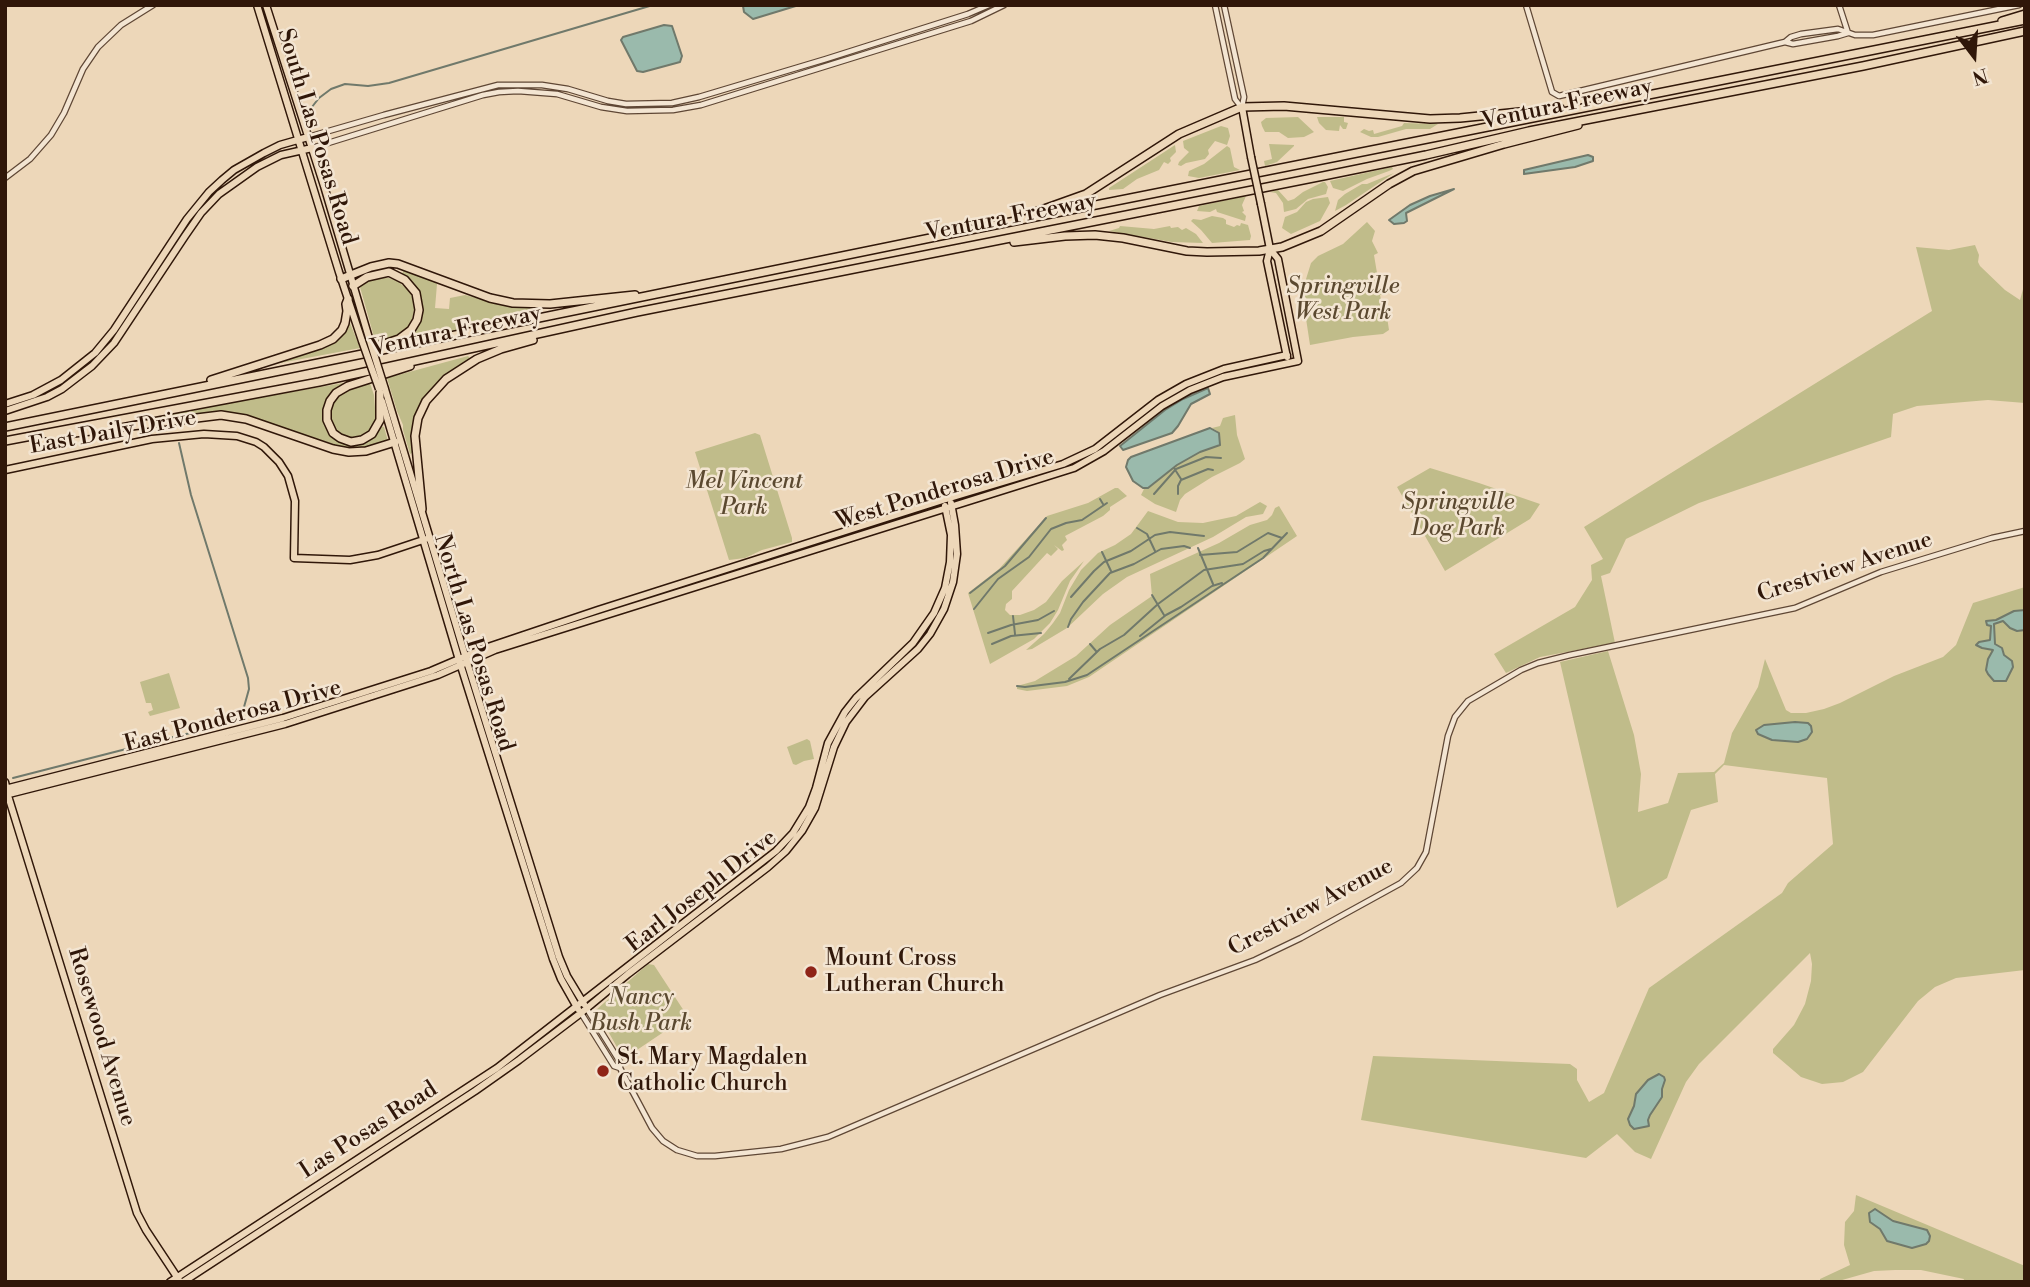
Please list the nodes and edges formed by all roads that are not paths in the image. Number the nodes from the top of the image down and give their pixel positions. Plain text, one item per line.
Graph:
1 (153, 5) edge
2 (257, 5) edge
3 (264, 5) edge
4 (989, 5) edge
5 (1004, 5) edge
6 (1215, 5) edge
7 (1224, 5) edge
8 (1526, 5) edge
9 (1839, 5) edge
10 (2019, 5) edge
11 (2025, 14) edge
12 (2025, 20) edge
13 (1981, 29) junction
14 (1848, 33) junction
15 (2025, 34) edge
16 (1654, 106) junction
17 (1242, 107) junction
18 (1575, 109) junction
19 (308, 138) junction
20 (299, 140) junction
21 (312, 148) junction
22 (302, 150) junction
23 (5, 178) edge
24 (994, 226) junction
25 (993, 242) junction
26 (1270, 249) junction
27 (350, 275) junction
28 (341, 279) junction
29 (353, 286) junction
30 (650, 295) junction
31 (348, 299) junction
32 (580, 324) junction
33 (366, 340) junction
34 (451, 353) junction
35 (1288, 359) junction
36 (323, 361) junction
37 (190, 388) junction
38 (381, 390) junction
39 (5, 404) edge
40 (5, 411) edge
41 (5, 427) edge
42 (20, 438) junction
43 (5, 441) edge
44 (398, 441) junction
45 (1100, 450) junction
46 (5, 470) edge
47 (946, 499) junction
48 (949, 507) junction
49 (422, 509) junction
50 (2025, 531) edge
51 (427, 539) junction
52 (651, 597) junction
53 (463, 661) junction
54 (6, 790) edge
55 (796, 834) junction
56 (579, 1003) junction
57 (584, 1011) junction
58 (180, 1280) edge
59 (170, 1282) edge

1 - 23 street
2 - 20 main road, South Las Posas Road
3 - 19 main road, South Las Posas Road
4 - 19 street
5 - 21 street
6 - 17 street
7 - 17 street
8 - 14 street
9 - 14 street
10 - 14 street
11 - 13 highway
12 - 13 highway, Ventura Freeway
13 - 18 highway, Ventura Freeway
15 - 16 highway, Ventura Freeway
16 - 25 highway, Ventura Freeway
16 - 26 highway
17 - 18 highway
17 - 24 highway
17 - 26 main road, bridge
18 - 24 highway, Ventura Freeway
19 - 20 main road
19 - 21 main road, South Las Posas Road
20 - 22 main road, South Las Posas Road
20 - 39 main road
21 - 22 main road
21 - 27 main road, South Las Posas Road
22 - 28 main road, South Las Posas Road
22 - 40 main road
24 - 30 highway, Ventura Freeway
25 - 26 highway
25 - 32 highway, Ventura Freeway
26 - 35 main road
26 - 35 main road, West Ponderosa Drive
27 - 28 highway
27 - 29 main road, North Las Posas Road
27 - 30 highway
28 - 31 main road, North Las Posas Road
29 - 33 main road, North Las Posas Road
29 - 36 highway
30 - 36 highway, Ventura Freeway
31 - 33 main road, North Las Posas Road
31 - 37 highway
32 - 34 highway, Ventura Freeway
32 - 49 highway
33 - 38 main road, North Las Posas Road, bridge
34 - 38 highway
34 - 42 highway, Ventura Freeway
35 - 45 main road, West Ponderosa Drive
36 - 37 highway, Ventura Freeway
37 - 41 highway, Ventura Freeway
38 - 44 main road, North Las Posas Road
42 - 43 highway, Ventura Freeway
42 - 44 highway
44 - 49 main road, North Las Posas Road
44 - 51 main road, North Las Posas Road
45 - 47 main road, West Ponderosa Drive
45 - 48 main road, West Ponderosa Drive
46 - 51 main road, East Daily Drive
47 - 48 main road, Earl Joseph Drive
47 - 52 main road, West Ponderosa Drive
48 - 52 main road, West Ponderosa Drive
48 - 55 main road, Earl Joseph Drive
49 - 51 main road, North Las Posas Road
50 - 57 street, Crestview Avenue
51 - 53 main road, North Las Posas Road
52 - 53 main road, West Ponderosa Drive
53 - 54 main road, East Ponderosa Drive
53 - 56 main road, North Las Posas Road
54 - 58 main road, Rosewood Avenue
55 - 56 main road, Earl Joseph Drive
55 - 57 main road, Earl Joseph Drive
56 - 57 main road, North Las Posas Road
56 - 58 main road, Las Posas Road
57 - 58 main road, Las Posas Road
58 - 59 main road, Las Posas Road

